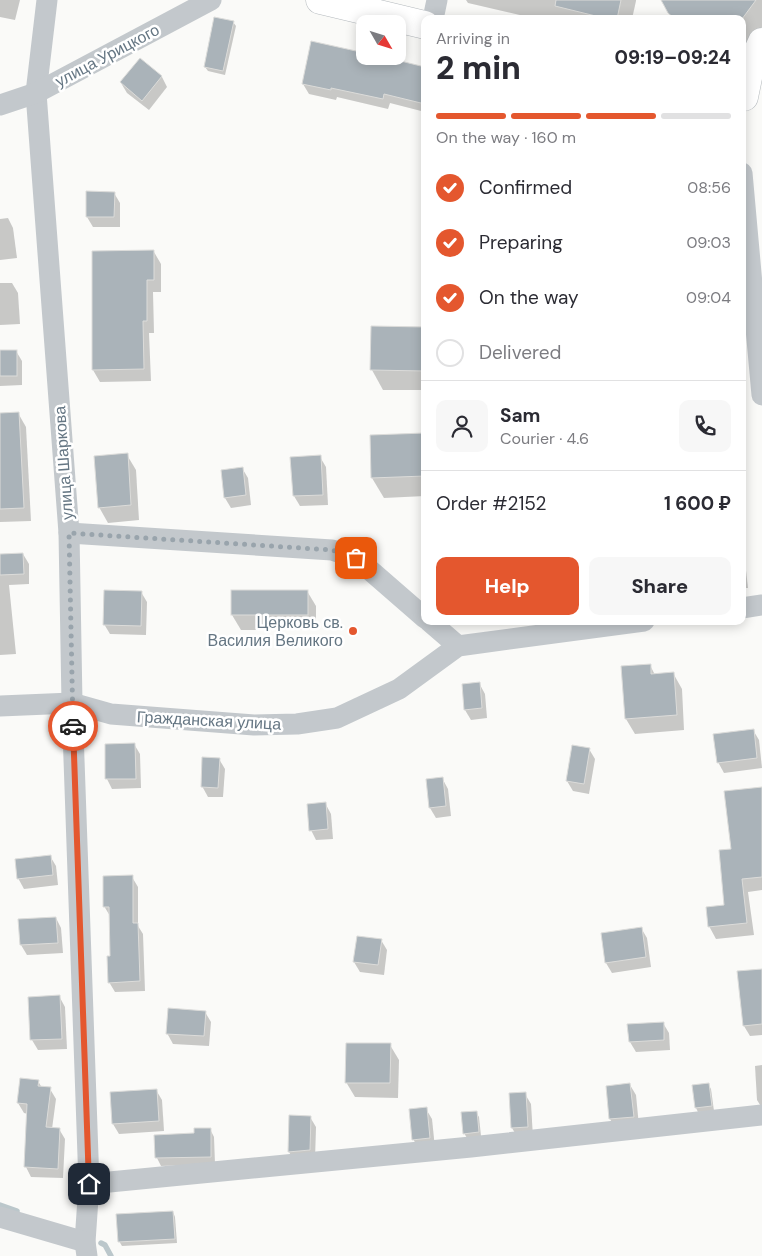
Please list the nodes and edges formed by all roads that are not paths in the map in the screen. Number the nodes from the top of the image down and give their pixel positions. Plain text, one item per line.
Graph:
1 (48, 0) edge
2 (211, 0) edge
3 (320, 0) edge
4 (437, 0) edge
5 (434, 15) edge
6 (421, 24) edge
7 (762, 42) edge
8 (36, 93) junction
9 (748, 100) edge
10 (0, 105) edge
11 (746, 217) edge
12 (762, 395) edge
13 (69, 533) junction
14 (762, 605) edge
15 (746, 607) edge
16 (421, 615) edge
17 (434, 625) edge
18 (614, 625) edge
19 (458, 646) junction
20 (72, 703) junction
21 (0, 706) edge
22 (762, 1115) edge
23 (89, 1184) junction
24 (0, 1217) edge
25 (86, 1249) edge

1 - 8 street, улица Шаркова
2 - 8 street, улица Урицкого
3 - 6 main road
4 - 5 street
7 - 9 main road
8 - 10 street, улица Урицкого
8 - 13 street, улица Шаркова
11 - 12 street
13 - 16 street
13 - 20 street, улица Шаркова
14 - 15 street
17 - 19 street
18 - 19 street, Гражданская улица
19 - 20 street, Гражданская улица
20 - 21 street, Гражданская улица
20 - 23 street, улица Шаркова
22 - 23 street
23 - 25 street, улица Шаркова
24 - 25 street

